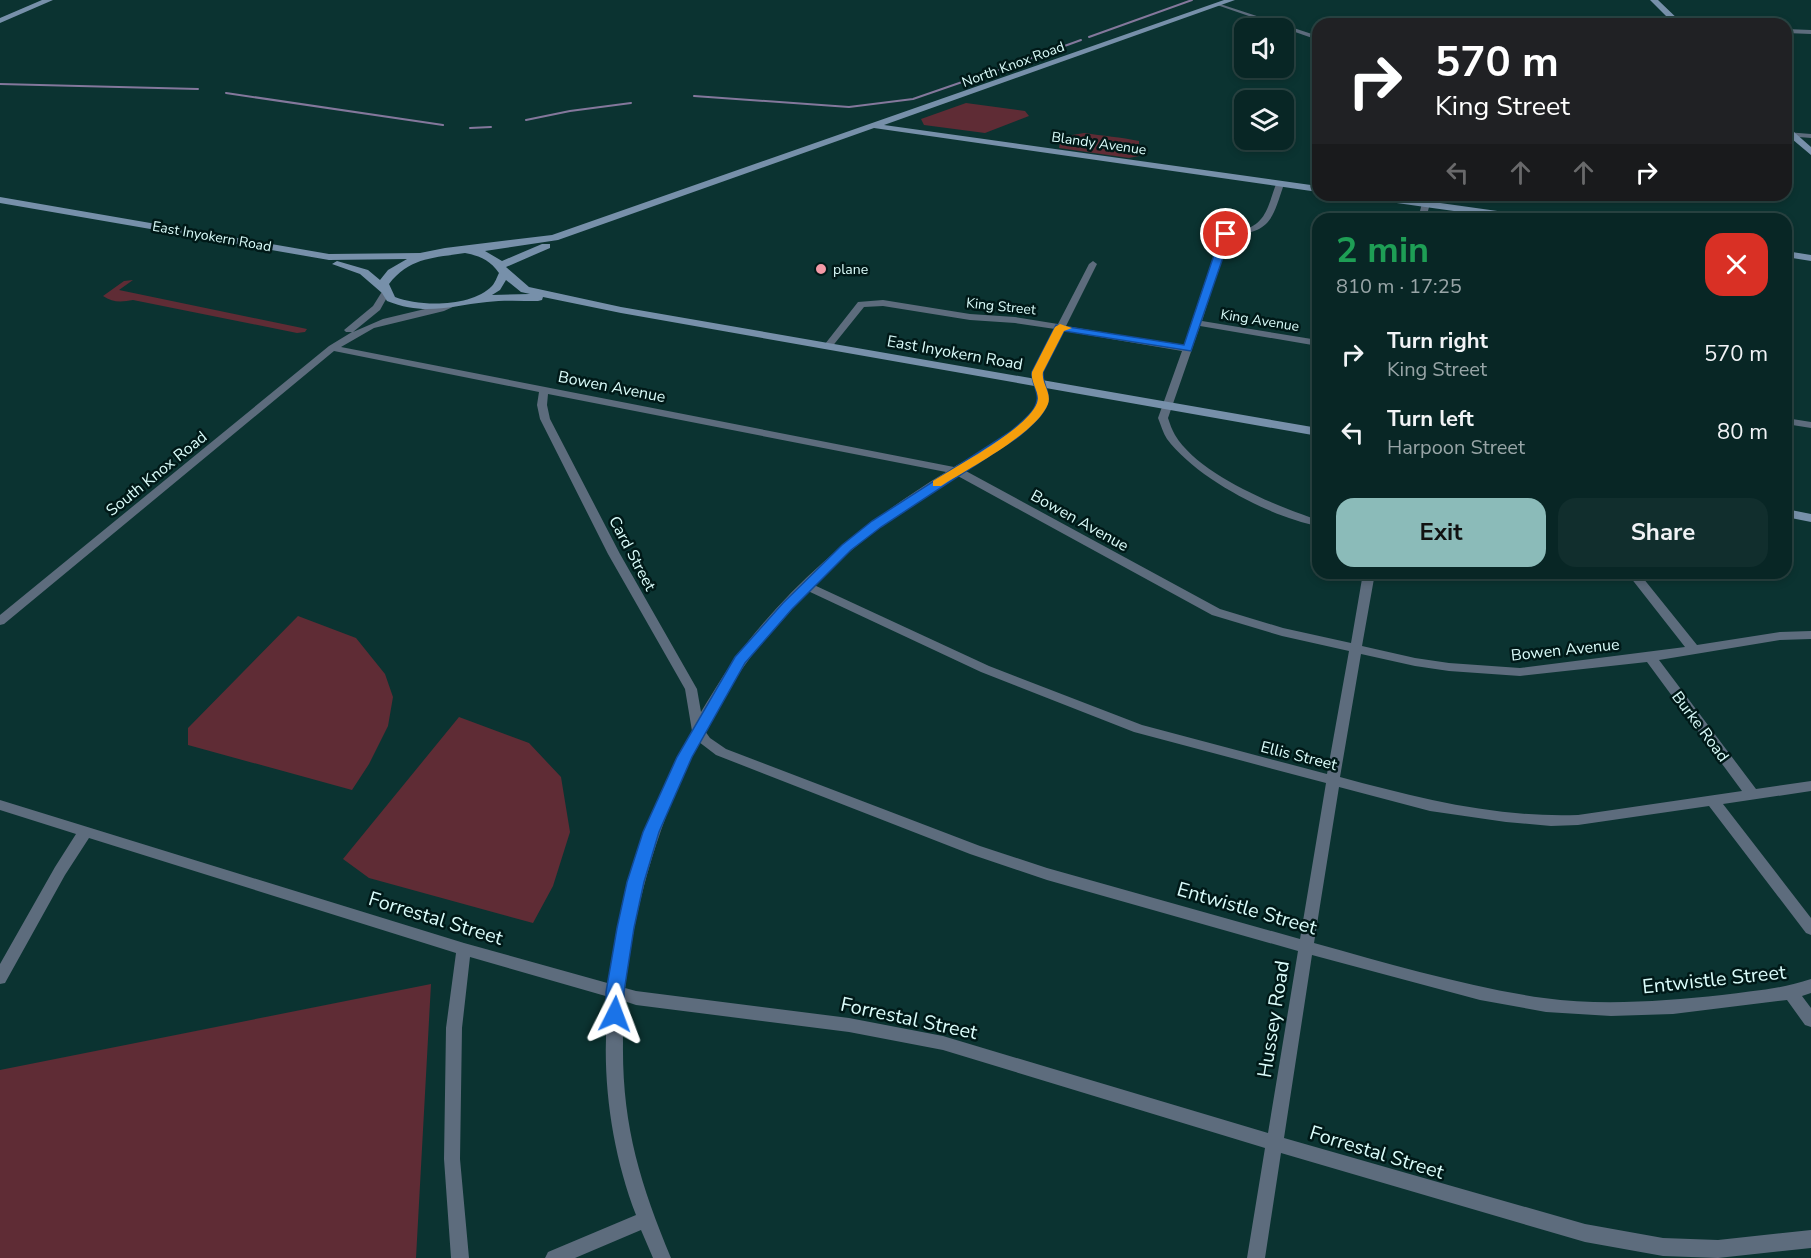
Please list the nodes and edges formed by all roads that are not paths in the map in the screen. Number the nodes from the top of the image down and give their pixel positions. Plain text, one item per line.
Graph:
1 (49, 0) edge
2 (1231, 0) edge
3 (1654, 0) edge
4 (1219, 4) junction
5 (1673, 18) edge
6 (0, 21) edge
7 (1792, 31) edge
8 (1811, 32) edge
9 (1312, 36) edge
10 (875, 126) junction
11 (1792, 133) edge
12 (1792, 135) edge
13 (1811, 136) edge
14 (803, 152) junction
15 (1811, 152) edge
16 (1280, 184) junction
17 (1312, 188) edge
18 (0, 200) edge
19 (1437, 201) edge
20 (0, 205) edge
21 (1501, 213) edge
22 (460, 251) junction
23 (425, 255) junction
24 (1792, 256) edge
25 (1811, 258) edge
26 (1093, 264) dead end
27 (503, 269) junction
28 (386, 291) junction
29 (474, 300) junction
30 (450, 306) junction
31 (621, 310) junction
32 (1197, 323) junction
33 (1060, 327) junction
34 (1312, 342) edge
35 (828, 346) junction
36 (332, 348) junction
37 (1188, 348) junction
38 (1038, 383) junction
39 (544, 390) junction
40 (1168, 405) junction
41 (1792, 422) edge
42 (1811, 425) edge
43 (1312, 431) edge
44 (957, 471) junction
45 (1792, 514) edge
46 (1811, 518) edge
47 (1312, 521) edge
48 (1368, 579) edge
49 (1638, 579) edge
50 (807, 586) junction
51 (0, 621) edge
52 (1811, 634) edge
53 (1356, 649) junction
54 (1693, 649) junction
55 (1650, 657) junction
56 (698, 730) junction
57 (1333, 780) junction
58 (1811, 786) edge
59 (1753, 795) junction
60 (1714, 802) junction
61 (0, 805) edge
62 (85, 832) junction
63 (1811, 929) edge
64 (1305, 947) junction
65 (464, 949) junction
66 (0, 978) edge
67 (1811, 986) edge
68 (615, 992) junction
69 (1791, 993) junction
70 (1811, 1020) edge
71 (1276, 1143) junction
72 (645, 1220) junction
73 (1811, 1239) edge
74 (460, 1258) edge
75 (554, 1258) edge
76 (662, 1258) edge
77 (1256, 1258) edge

1 - 6 street
2 - 4 street, North Knox Road
3 - 5 street
4 - 9 street
4 - 10 street, North Knox Road
7 - 8 street
10 - 14 street, North Knox Road
10 - 16 street, Blandy Avenue
11 - 13 street
12 - 15 street
14 - 22 street, North Knox Road
14 - 27 street, North Knox Road
16 - 17 street, Blandy Avenue
16 - 32 street
18 - 23 street, East Inyokern Road
19 - 21 street
20 - 28 street, East Inyokern Road
22 - 23 street, North Knox Road
22 - 27 street, East Inyokern Road
23 - 28 street
24 - 25 street
26 - 33 street
27 - 29 street
27 - 31 street, East Inyokern Road
28 - 30 street, East Inyokern Road
28 - 36 street, South Knox Road
29 - 30 street, East Inyokern Road
29 - 31 street, East Inyokern Road
30 - 36 street, South Knox Road
31 - 35 street, East Inyokern Road
32 - 34 street, King Avenue
32 - 37 street
33 - 35 street, King Street
33 - 37 street, King Street
33 - 38 street
35 - 38 street, East Inyokern Road
36 - 39 street, Bowen Avenue
36 - 51 street, South Knox Road
37 - 40 street
38 - 40 street, East Inyokern Road
38 - 44 street
39 - 44 street, Bowen Avenue
39 - 56 street, Card Street
40 - 43 street, East Inyokern Road
40 - 47 street
41 - 42 street
44 - 50 street
44 - 53 street, Bowen Avenue
45 - 46 street
48 - 53 street, Hussey Road
49 - 54 street
50 - 56 street
50 - 57 street, Ellis Street
52 - 54 street, Bowen Avenue
53 - 55 street, Bowen Avenue
53 - 57 street, Hussey Road
54 - 55 street, Bowen Avenue
55 - 59 street, Burke Road
56 - 64 street, Entwistle Street
56 - 68 street
57 - 60 street, Ellis Street
57 - 64 street, Hussey Road
58 - 59 street, Ellis Street
59 - 60 street, Ellis Street
60 - 63 street
61 - 62 street, Forrestal Street
62 - 65 street, Forrestal Street
62 - 66 street
64 - 69 street, Entwistle Street
64 - 71 street, Hussey Road
65 - 68 street, Forrestal Street
65 - 74 street
67 - 69 street, Entwistle Street
68 - 71 street, Forrestal Street
68 - 72 street
69 - 70 street
71 - 73 street, Forrestal Street
71 - 77 street, Hussey Road
72 - 75 street
72 - 76 street

